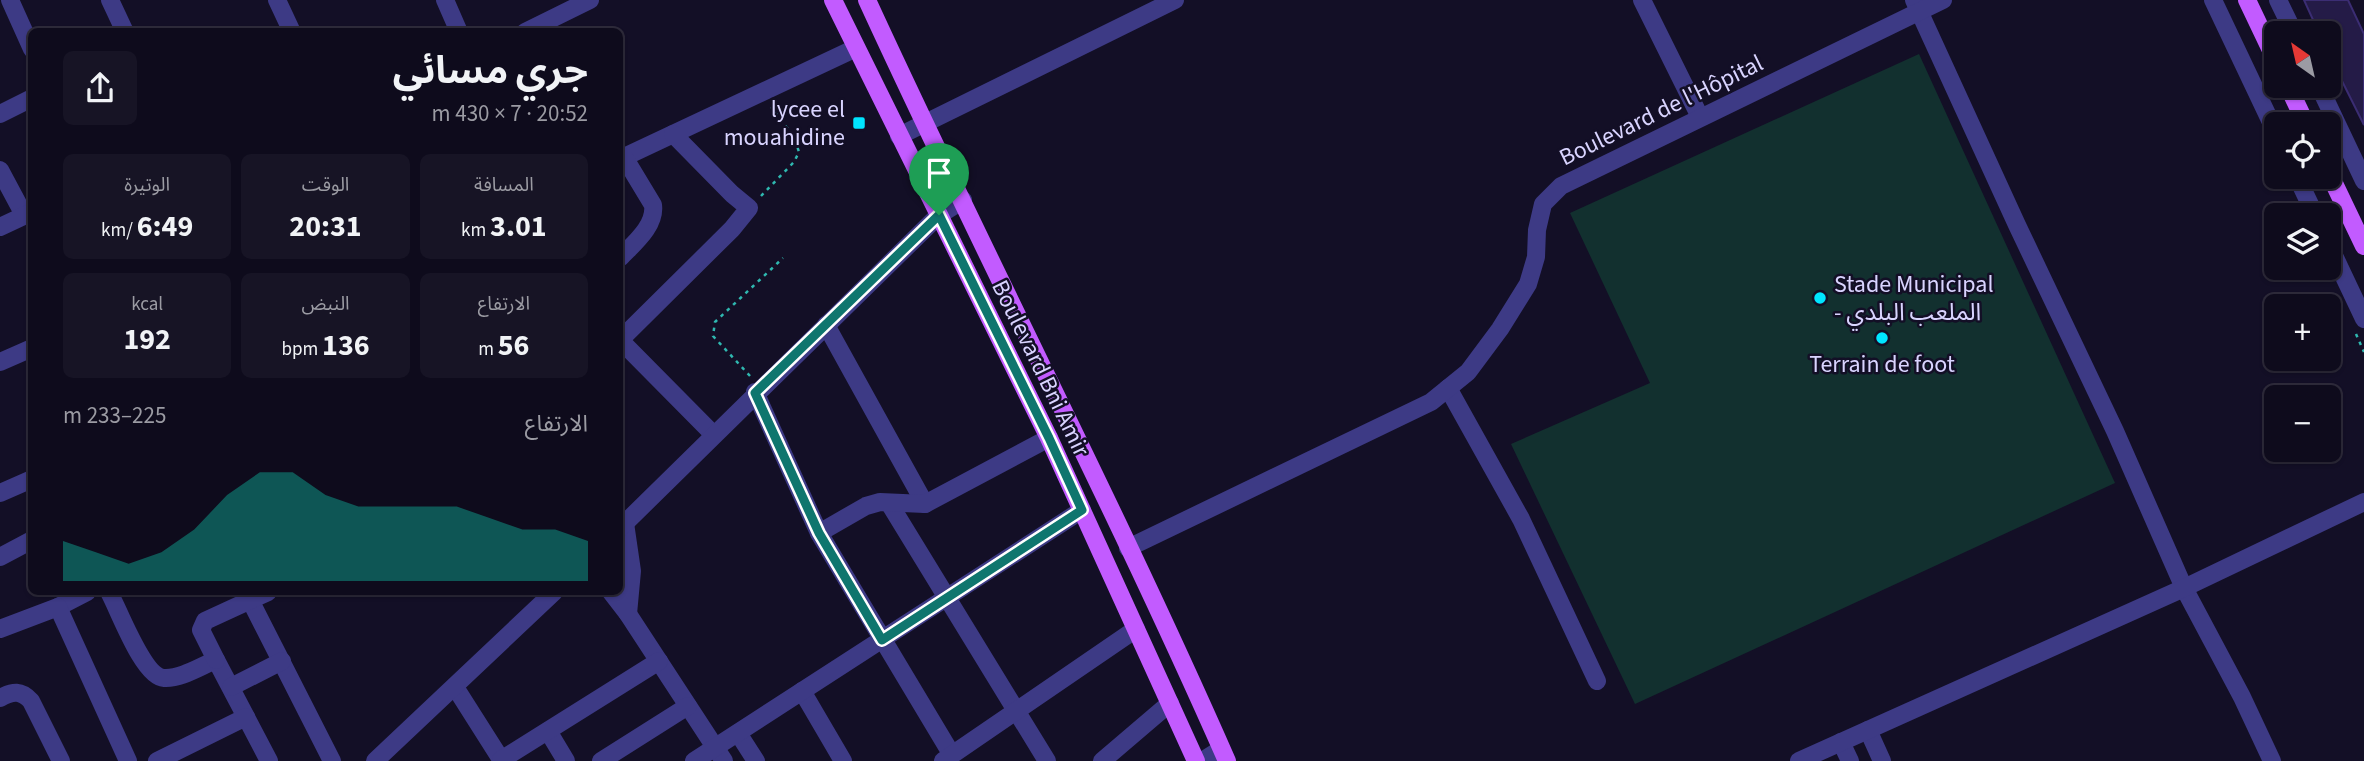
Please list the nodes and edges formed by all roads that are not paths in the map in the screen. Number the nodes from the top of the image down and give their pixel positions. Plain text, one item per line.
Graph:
1 (10, 0) edge
2 (110, 0) edge
3 (277, 0) edge
4 (445, 0) edge
5 (590, 0) edge
6 (833, 0) edge
7 (867, 0) edge
8 (1175, 0) edge
9 (1642, 0) edge
10 (1943, 0) edge
11 (2213, 0) edge
12 (2247, 0) edge
13 (2278, 0) edge
14 (1917, 5) edge
15 (2288, 21) edge
16 (123, 28) edge
17 (290, 28) edge
18 (457, 28) edge
19 (533, 28) edge
20 (2264, 36) edge
21 (28, 40) edge
22 (856, 48) junction
23 (2325, 98) edge
24 (28, 100) edge
25 (2266, 112) edge
26 (0, 114) edge
27 (1700, 117) junction
28 (923, 123) junction
29 (673, 134) junction
30 (899, 136) junction
31 (623, 158) edge
32 (623, 160) edge
33 (0, 170) edge
34 (2364, 181) edge
35 (2337, 189) edge
36 (963, 200) junction
37 (28, 214) edge
38 (939, 215) junction
39 (0, 227) edge
40 (2364, 246) edge
41 (623, 255) edge
42 (2341, 270) edge
43 (2364, 319) edge
44 (826, 325) junction
45 (623, 337) edge
46 (623, 343) edge
47 (28, 350) edge
48 (0, 362) edge
49 (1448, 388) junction
50 (758, 390) junction
51 (713, 434) junction
52 (1049, 438) junction
53 (28, 483) edge
54 (0, 493) edge
55 (2364, 502) edge
56 (889, 503) junction
57 (925, 504) junction
58 (1082, 510) junction
59 (623, 525) edge
60 (623, 530) edge
61 (819, 533) junction
62 (28, 542) edge
63 (1128, 548) junction
64 (0, 557) edge
65 (2184, 588) junction
66 (81, 595) edge
67 (110, 595) edge
68 (248, 595) edge
69 (551, 595) edge
70 (613, 595) edge
71 (947, 598) junction
72 (58, 607) junction
73 (628, 614) junction
74 (0, 629) edge
75 (1136, 629) junction
76 (882, 640) junction
77 (216, 660) junction
78 (282, 661) junction
79 (659, 661) junction
80 (1597, 681) dead end
81 (231, 687) junction
82 (455, 687) junction
83 (802, 691) junction
84 (0, 698) edge
85 (1170, 703) junction
86 (688, 706) junction
87 (1016, 712) junction
88 (246, 717) junction
89 (1868, 730) junction
90 (548, 731) junction
91 (738, 733) junction
92 (1841, 742) junction
93 (720, 754) edge
94 (1224, 755) edge
95 (947, 758) edge
96 (61, 761) edge
97 (128, 761) edge
98 (157, 761) edge
99 (269, 761) edge
100 (332, 761) edge
101 (375, 761) edge
102 (501, 761) edge
103 (566, 761) edge
104 (601, 761) edge
105 (694, 761) edge
106 (756, 761) edge
107 (843, 761) edge
108 (1047, 761) edge
109 (1102, 761) edge
110 (1196, 761) edge
111 (1202, 761) edge
112 (1799, 761) edge
113 (1850, 761) edge
114 (1882, 761) edge
115 (2272, 761) edge

1 - 21 street
2 - 16 street
3 - 17 street
4 - 18 street
5 - 19 street
6 - 22 main road, Boulevard Bni Amir
7 - 28 main road, Boulevard Bni Amir
8 - 28 street
9 - 27 street
10 - 14 street, Boulevard de l'Hôpital
11 - 25 street
12 - 20 main road
13 - 15 street
14 - 27 street, Boulevard de l'Hôpital
14 - 65 street
22 - 29 street
22 - 30 main road, Boulevard Bni Amir
23 - 34 street
24 - 26 street
27 - 49 street, Boulevard de l'Hôpital
28 - 30 street
28 - 36 main road, Boulevard Bni Amir
29 - 31 street
29 - 45 street
30 - 38 main road, Boulevard Bni Amir
32 - 41 street
33 - 37 street
35 - 40 main road
36 - 38 street
36 - 63 main road, Boulevard Bni Amir
37 - 39 street
38 - 44 street
38 - 52 main road, Boulevard Bni Amir
42 - 43 street
44 - 50 street
44 - 57 street
46 - 51 street
47 - 48 street
49 - 63 street, Boulevard de l'Hôpital
49 - 80 street
50 - 51 street
50 - 61 street
51 - 59 street
52 - 57 street
52 - 58 main road, Boulevard Bni Amir
53 - 54 street
55 - 65 street
56 - 57 street
56 - 61 street
56 - 71 street
58 - 71 street
58 - 75 main road, Boulevard Bni Amir
60 - 73 street
61 - 76 street
62 - 64 street
63 - 94 main road, Boulevard Bni Amir
65 - 89 street
65 - 115 street
66 - 72 street
67 - 77 street
68 - 77 street
68 - 78 street
69 - 82 street
70 - 73 street
71 - 76 street
71 - 87 street
72 - 74 street
72 - 97 street
73 - 79 street
75 - 85 main road, Boulevard Bni Amir
75 - 87 street
76 - 83 street
76 - 95 street
77 - 81 street
78 - 81 street
78 - 100 street
79 - 86 street
79 - 90 street
81 - 88 street
82 - 101 street
82 - 102 street
83 - 91 street
83 - 107 street
84 - 96 street
85 - 109 street
85 - 110 main road, Boulevard Bni Amir
86 - 93 street
86 - 104 street
87 - 95 street
87 - 108 street
88 - 98 street
88 - 99 street
89 - 92 street
89 - 114 street
90 - 102 street
90 - 103 street
91 - 93 street
91 - 106 street
92 - 112 street
92 - 113 street
93 - 105 street
94 - 111 street

